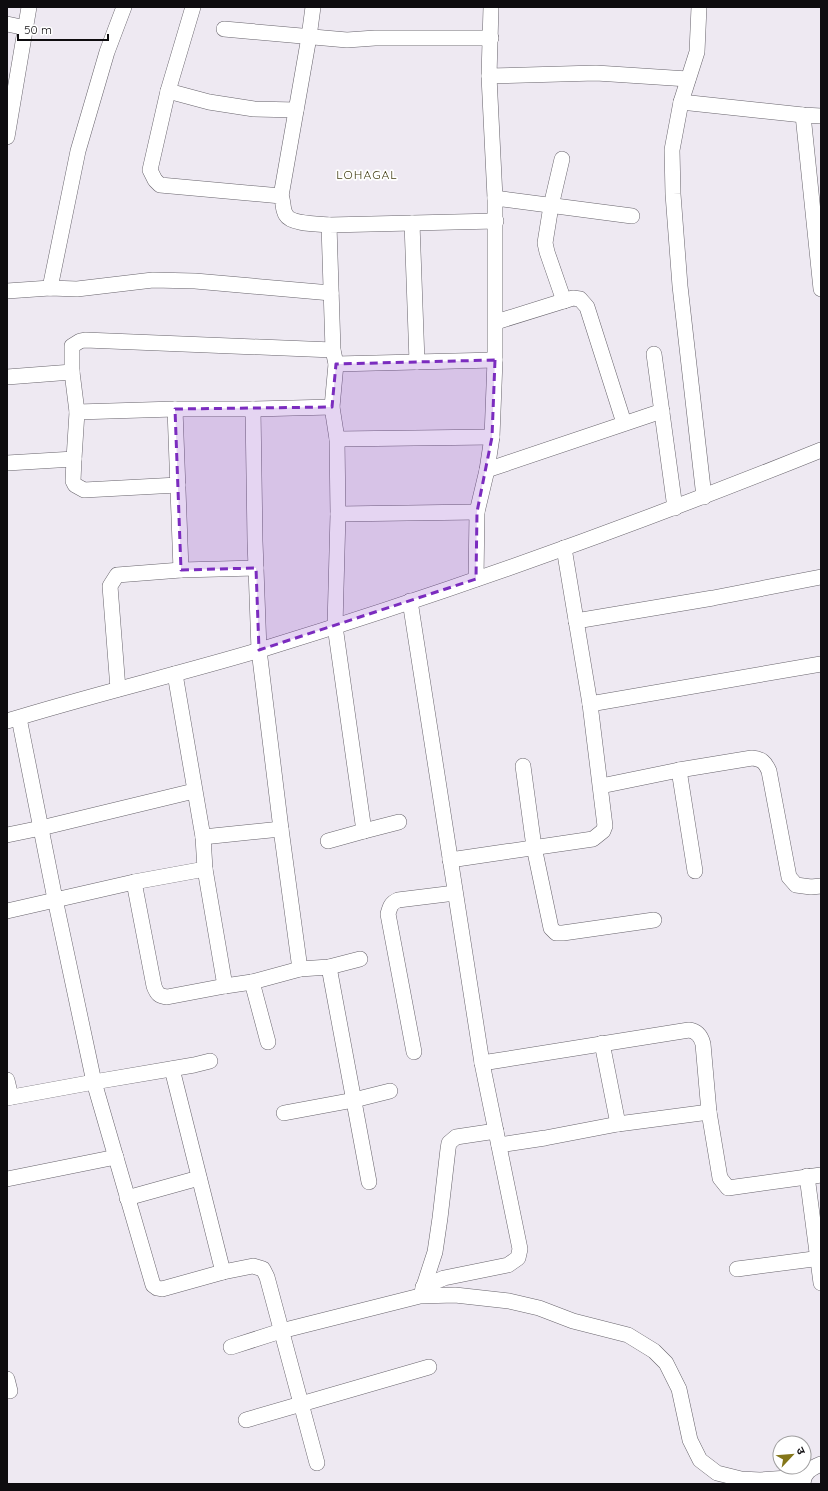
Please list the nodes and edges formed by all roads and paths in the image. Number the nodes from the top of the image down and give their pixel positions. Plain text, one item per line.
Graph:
1 (29, 7) edge
2 (124, 7) edge
3 (193, 7) edge
4 (313, 7) edge
5 (491, 7) edge
6 (699, 7) edge
7 (7, 24) edge
8 (26, 28) junction
9 (224, 29) dead end
10 (309, 37) junction
11 (491, 38) junction
12 (489, 76) junction
13 (688, 79) junction
14 (12, 80) edge
15 (168, 91) junction
16 (681, 102) junction
17 (296, 110) junction
18 (803, 115) junction
19 (821, 116) edge
20 (7, 137) edge
21 (562, 159) dead end
22 (281, 196) junction
23 (495, 198) junction
24 (552, 206) junction
25 (632, 216) dead end
26 (496, 221) junction
27 (412, 223) junction
28 (328, 225) junction
29 (50, 288) junction
30 (821, 289) edge
31 (7, 291) edge
32 (331, 293) junction
33 (564, 301) junction
34 (496, 322) junction
35 (654, 354) dead end
36 (335, 357) junction
37 (496, 360) junction
38 (417, 362) junction
39 (72, 372) junction
40 (7, 377) edge
41 (332, 407) junction
42 (175, 409) junction
43 (254, 409) junction
44 (662, 411) junction
45 (77, 412) junction
46 (624, 424) junction
47 (492, 437) junction
48 (337, 439) junction
49 (821, 450) edge
50 (74, 459) junction
51 (7, 463) edge
52 (487, 470) junction
53 (178, 485) junction
54 (704, 497) junction
55 (675, 508) junction
56 (476, 512) junction
57 (338, 514) junction
58 (564, 548) junction
59 (256, 568) junction
60 (181, 570) junction
61 (821, 577) edge
62 (476, 579) junction
63 (410, 601) junction
64 (576, 621) junction
65 (335, 626) junction
66 (259, 650) junction
67 (821, 664) edge
68 (175, 674) junction
69 (118, 689) junction
70 (590, 704) junction
71 (13, 719) edge
72 (523, 766) dead end
73 (679, 770) junction
74 (601, 786) junction
75 (194, 791) junction
76 (399, 822) dead end
77 (41, 828) junction
78 (281, 829) junction
79 (364, 830) junction
80 (7, 835) edge
81 (203, 836) junction
82 (328, 841) dead end
83 (534, 847) junction
84 (450, 860) junction
85 (205, 869) junction
86 (695, 871) dead end
87 (134, 882) junction
88 (821, 886) edge
89 (455, 893) junction
90 (55, 900) junction
91 (7, 911) edge
92 (654, 920) dead end
93 (360, 959) dead end
94 (329, 967) junction
95 (300, 970) junction
96 (252, 982) junction
97 (225, 986) junction
98 (268, 1042) dead end
99 (602, 1043) junction
100 (414, 1052) dead end
101 (210, 1061) dead end
102 (482, 1062) junction
103 (172, 1069) junction
104 (7, 1080) edge
105 (94, 1082) junction
106 (390, 1091) dead end
107 (9, 1098) edge
108 (354, 1100) junction
109 (709, 1112) junction
110 (284, 1114) dead end
111 (618, 1124) junction
112 (497, 1138) junction
113 (116, 1157) junction
114 (814, 1175) edge
115 (199, 1178) junction
116 (7, 1179) edge
117 (369, 1182) dead end
118 (127, 1198) junction
119 (820, 1258) edge
120 (737, 1269) dead end
121 (223, 1272) junction
122 (821, 1284) edge
123 (422, 1291) junction
124 (282, 1331) junction
125 (231, 1347) dead end
126 (429, 1367) dead end
127 (301, 1404) junction
128 (246, 1420) dead end
129 (317, 1463) dead end
130 (821, 1464) edge
131 (803, 1481) edge

1 - 8 street
2 - 29 street
3 - 15 street
4 - 10 street
5 - 11 street
6 - 13 street
7 - 8 street
8 - 14 street
9 - 10 street
10 - 11 street
10 - 17 street
11 - 12 street
12 - 13 street
12 - 23 street
13 - 16 street
14 - 20 street
15 - 17 street
15 - 22 street
16 - 18 street
16 - 54 street
17 - 22 street
18 - 19 street
18 - 30 street
21 - 24 street
22 - 28 street
23 - 24 street
23 - 26 street
24 - 25 street
24 - 33 street
26 - 27 street
26 - 34 street
27 - 28 street
27 - 38 street
28 - 32 street
29 - 31 street
29 - 32 street
32 - 36 street
33 - 34 street
33 - 46 street
34 - 37 street
35 - 44 street
36 - 38 street
36 - 39 street
36 - 41 street
37 - 38 street
37 - 47 street
39 - 40 street
39 - 45 street
41 - 43 street
41 - 48 street
42 - 43 street
42 - 45 street
42 - 53 street
43 - 59 street
44 - 46 street
44 - 55 street
45 - 50 street
46 - 52 street
47 - 48 street
47 - 52 street
48 - 57 street
49 - 54 street
50 - 51 street
50 - 53 street
52 - 56 street
53 - 60 street
54 - 55 street
55 - 58 street
56 - 57 street
56 - 62 street
57 - 65 street
58 - 62 street
58 - 64 street
59 - 60 street
59 - 66 street
60 - 69 street
61 - 64 street
62 - 63 street
63 - 65 street
63 - 84 street
64 - 70 street
65 - 66 street
65 - 79 street
66 - 68 street
66 - 78 street
67 - 70 street
68 - 69 street
68 - 75 street
69 - 71 street
70 - 74 street
71 - 77 street
72 - 83 street
73 - 74 street
73 - 86 street
73 - 88 street
74 - 83 street
75 - 77 street
75 - 81 street
76 - 79 street
77 - 80 street
77 - 90 street
78 - 81 street
78 - 95 street
79 - 82 street
81 - 85 street
83 - 84 street
83 - 92 street
84 - 89 street
85 - 87 street
85 - 97 street
87 - 90 street
87 - 97 street
89 - 100 street
89 - 102 street
90 - 91 street
90 - 105 street
93 - 94 street
94 - 95 street
94 - 108 street
95 - 96 street
96 - 97 street
96 - 98 street
99 - 102 street
99 - 109 street
99 - 111 street
101 - 103 street
102 - 112 street
103 - 105 street
103 - 115 street
104 - 107 street
105 - 107 street
105 - 113 street
106 - 108 street
108 - 110 street
108 - 117 street
109 - 111 street
109 - 114 street
111 - 112 street
112 - 123 street
112 - 123 street
113 - 116 street
113 - 118 street
114 - 119 street
115 - 118 street
115 - 121 street
118 - 121 street
119 - 120 street
119 - 122 street
121 - 124 street
123 - 124 street
123 - 131 street
124 - 125 street
124 - 127 street
126 - 127 street
127 - 128 street
127 - 129 street
130 - 131 street

